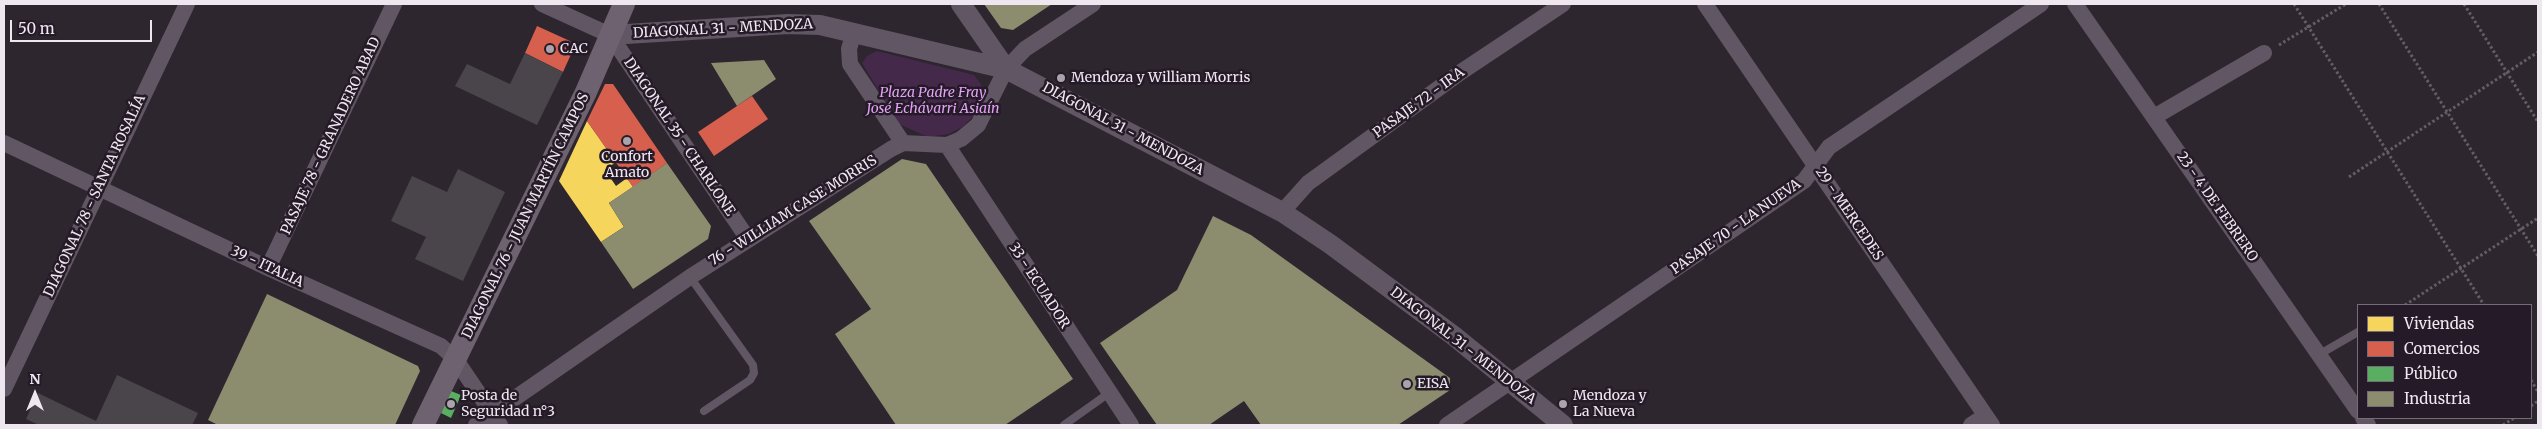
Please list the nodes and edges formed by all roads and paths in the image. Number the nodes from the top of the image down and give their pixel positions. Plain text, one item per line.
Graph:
1 (187, 4) edge
2 (394, 4) edge
3 (542, 4) edge
4 (624, 4) edge
5 (961, 4) edge
6 (1093, 4) edge
7 (1564, 4) edge
8 (1705, 4) edge
9 (2041, 4) edge
10 (2075, 4) edge
11 (2294, 4) edge
12 (2346, 4) edge
13 (2379, 4) edge
14 (2464, 4) edge
15 (2309, 28) junction
16 (854, 32) junction
17 (610, 35) junction
18 (2538, 52) edge
19 (2264, 53) joint
20 (1006, 69) junction
21 (2507, 72) junction
22 (2447, 112) junction
23 (2154, 117) junction
24 (2538, 122) edge
25 (4, 143) edge
26 (903, 144) junction
27 (947, 145) junction
28 (2388, 152) junction
29 (1815, 165) junction
30 (2349, 177) dead end
31 (99, 188) junction
32 (1282, 212) junction
33 (2538, 218) edge
34 (2521, 229) junction
35 (748, 240) junction
36 (2538, 256) edge
37 (268, 268) junction
38 (2460, 268) junction
39 (690, 276) junction
40 (2406, 304) edge
41 (2483, 304) edge
42 (2357, 333) edge
43 (2320, 354) junction
44 (456, 360) junction
45 (1512, 382) junction
46 (4, 389) edge
47 (1109, 393) junction
48 (2357, 410) edge
49 (704, 411) dead end
50 (496, 420) edge
51 (1988, 421) edge
52 (424, 425) edge
53 (476, 425) edge
54 (1064, 425) edge
55 (1131, 425) edge
56 (1447, 425) edge
57 (1563, 425) edge
58 (1971, 425) edge

1 - 31 street, DIAGONAL 78 - SANTA ROSALÍA
2 - 37 street, PASAJE 78 - GRANADERO ABAD
3 - 17 street
4 - 17 main road, DIAGONAL 76 - JUAN MARTÍN CAMPOS
5 - 20 street
6 - 20 street
7 - 32 street, PASAJE 72 - IRA
8 - 29 street, 29 - MERCEDES
9 - 29 street, PASAJE 70 - LA NUEVA
10 - 23 street, 23 - 4 DE FEBRERO
11 - 15 path
12 - 15 path
13 - 22 path
14 - 21 path
15 - 19 path
15 - 28 path
16 - 17 street, DIAGONAL 31 - MENDOZA
16 - 20 street, DIAGONAL 31 - MENDOZA
16 - 26 street
17 - 35 street, DIAGONAL 35 - CHARLONE
17 - 44 main road, DIAGONAL 76 - JUAN MARTÍN CAMPOS
18 - 21 path
19 - 23 street
20 - 27 street
20 - 32 street, DIAGONAL 31 - MENDOZA
21 - 22 path
21 - 24 path
22 - 28 path
22 - 34 path
23 - 43 street, 23 - 4 DE FEBRERO
25 - 31 street, 39 - ITALIA
26 - 27 street
26 - 35 street, 76 - WILLIAM CASE MORRIS
27 - 47 street, 33 - ECUADOR
28 - 30 path
28 - 38 path
29 - 45 street, PASAJE 70 - LA NUEVA
29 - 51 street, 29 - MERCEDES
31 - 37 street, 39 - ITALIA
31 - 46 street, DIAGONAL 78 - SANTA ROSALÍA
32 - 45 street, DIAGONAL 31 - MENDOZA
33 - 34 path
34 - 36 path
34 - 38 path
35 - 39 street, 76 - WILLIAM CASE MORRIS
37 - 44 street, 39 - ITALIA
38 - 40 path
38 - 41 path
39 - 49 lane
39 - 50 street, 76 - WILLIAM CASE MORRIS
42 - 43 lane
43 - 48 street, 23 - 4 DE FEBRERO
44 - 50 street, 39 - ITALIA
44 - 52 main road, DIAGONAL 76 - JUAN MARTÍN CAMPOS
45 - 56 street, PASAJE 70 - LA NUEVA
45 - 57 street, DIAGONAL 31 - MENDOZA
47 - 54 lane
47 - 55 street, 33 - ECUADOR
50 - 53 street, 76 - WILLIAM CASE MORRIS
51 - 58 street

